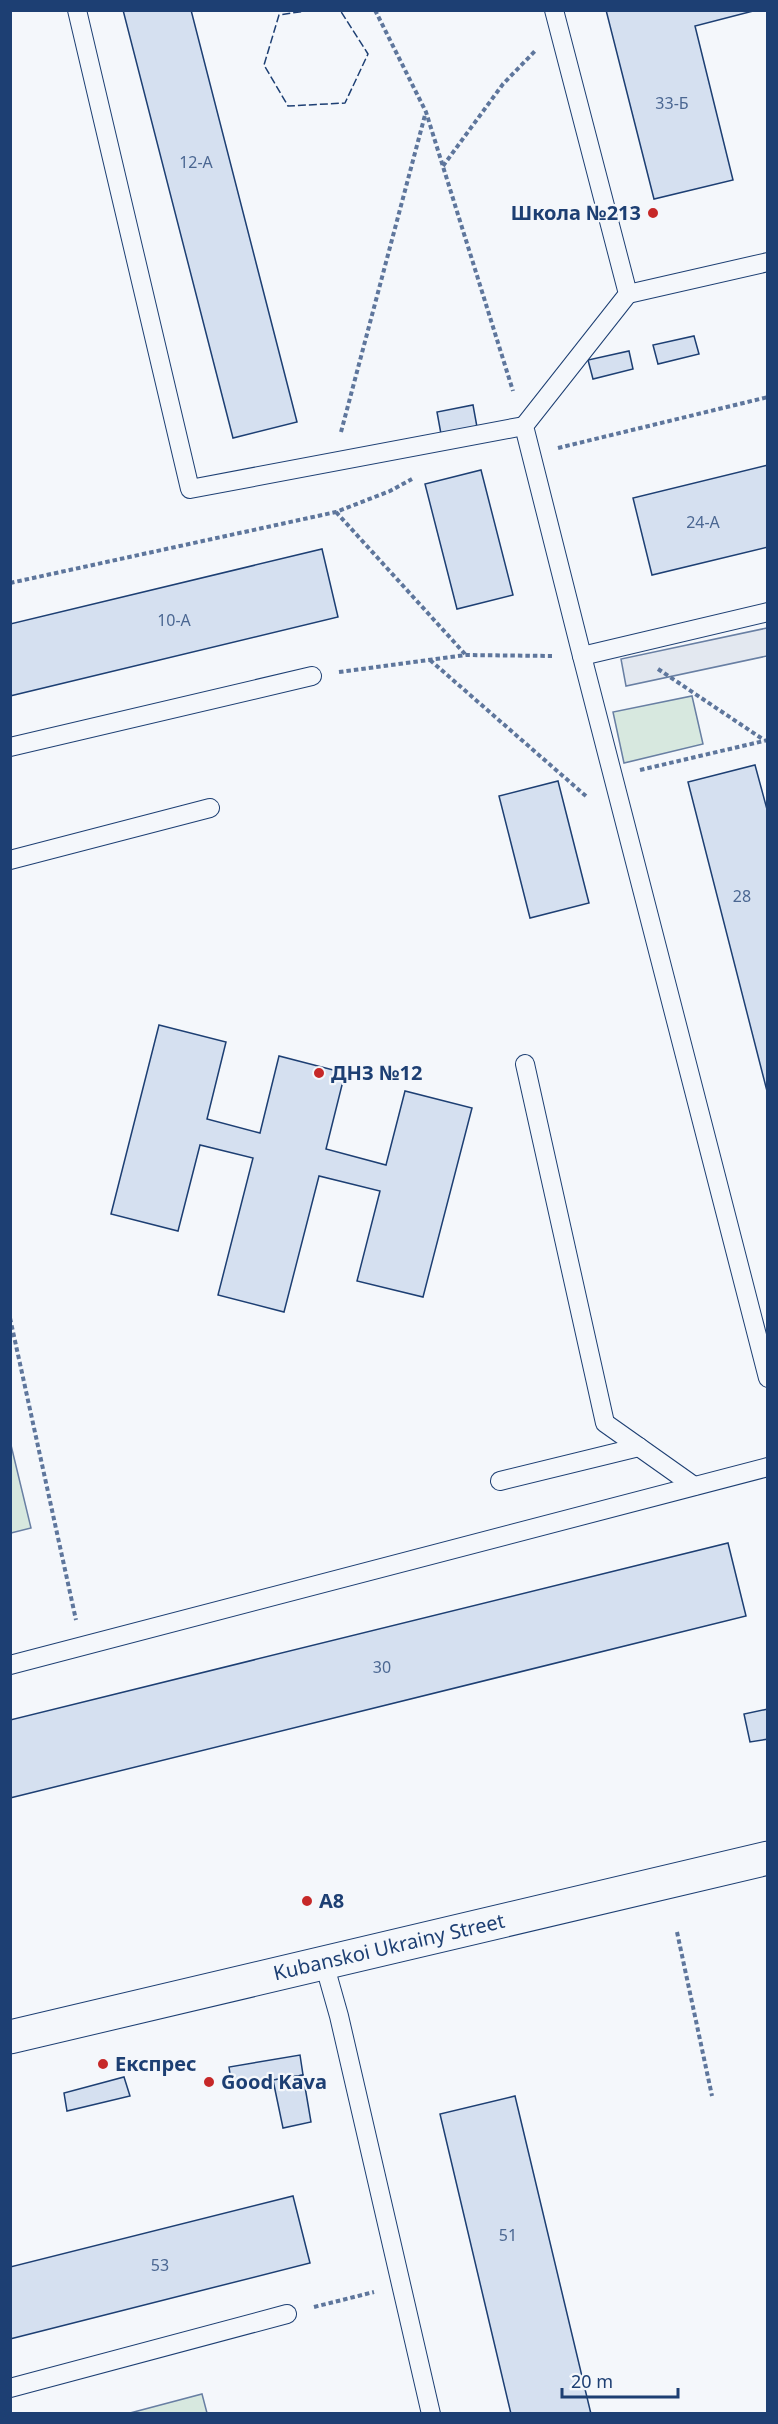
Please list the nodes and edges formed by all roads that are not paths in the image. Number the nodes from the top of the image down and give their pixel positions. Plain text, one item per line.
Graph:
1 (77, 10) edge
2 (556, 18) edge
3 (768, 262) edge
4 (628, 294) junction
5 (524, 426) junction
6 (768, 612) edge
7 (582, 656) junction
8 (312, 675) road end
9 (10, 747) edge
10 (210, 808) dead end
11 (10, 860) edge
12 (525, 1064) dead end
13 (768, 1378) edge
14 (639, 1447) junction
15 (768, 1467) edge
16 (501, 1481) dead end
17 (694, 1486) junction
18 (10, 1665) edge
19 (768, 1858) edge
20 (324, 1963) junction
21 (10, 2037) edge
22 (287, 2314) road end
23 (10, 2388) edge
24 (431, 2414) edge

1 - 5 lane
2 - 4 lane
3 - 4 lane
4 - 5 lane
5 - 7 lane
6 - 7 lane
7 - 13 lane
8 - 9 lane
10 - 11 lane
12 - 14 lane
14 - 16 lane
14 - 17 lane
15 - 17 lane
17 - 18 lane
19 - 20 street, Kubanskoi Ukrainy Street
20 - 21 street, Kubanskoi Ukrainy Street
20 - 24 lane
22 - 23 lane

